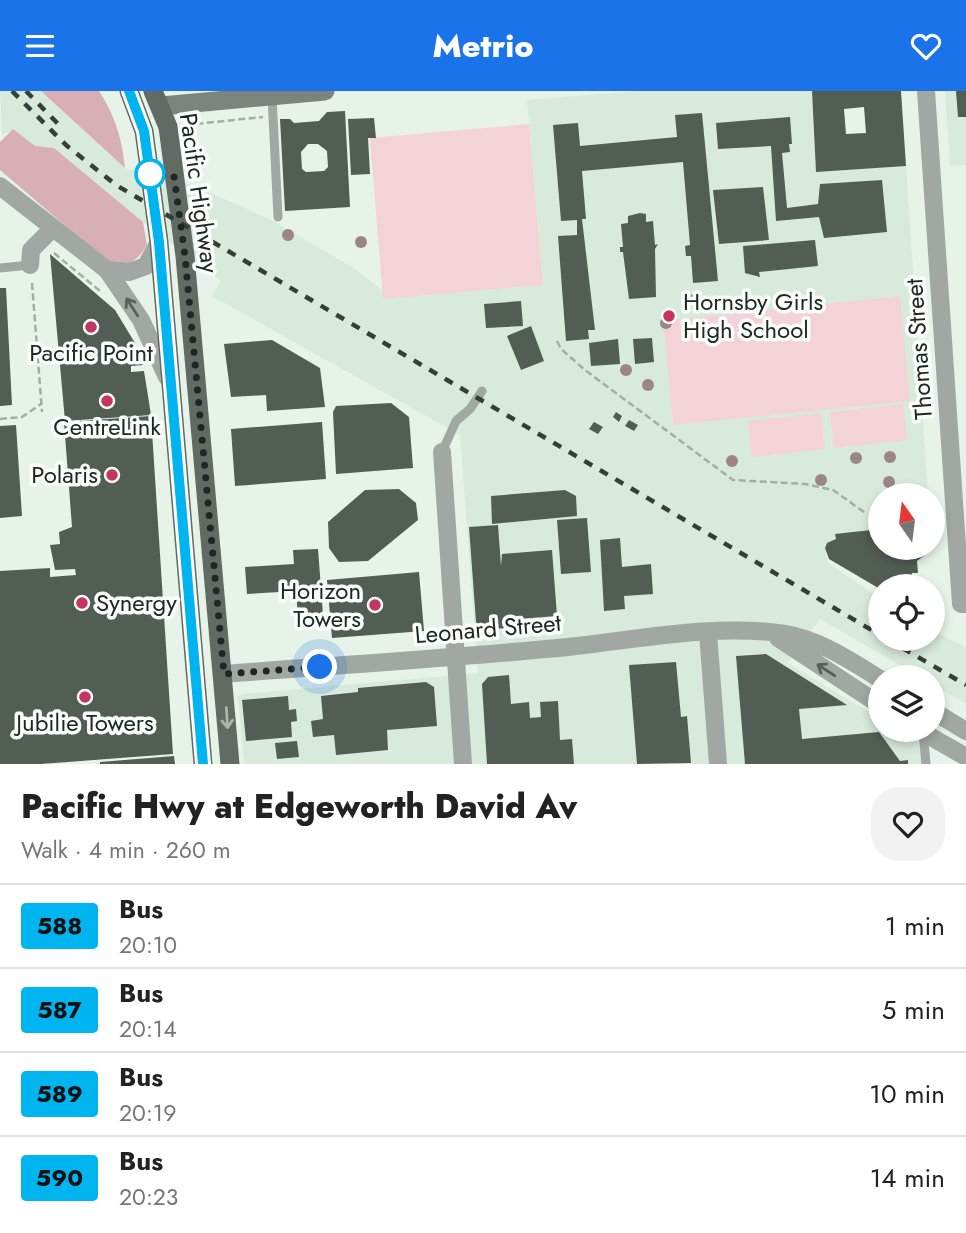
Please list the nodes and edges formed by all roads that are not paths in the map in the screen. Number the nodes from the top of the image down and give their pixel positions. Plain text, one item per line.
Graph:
1 (325, 91) edge
2 (926, 91) edge
3 (272, 96) junction
4 (157, 98) edge
5 (133, 99) edge
6 (0, 186) edge
7 (278, 217) dead end
8 (51, 229) junction
9 (159, 242) junction
10 (30, 265) joint
11 (0, 268) edge
12 (107, 270) junction
13 (482, 391) dead end
14 (175, 415) junction
15 (442, 452) joint
16 (964, 604) edge
17 (708, 633) junction
18 (764, 633) junction
19 (456, 657) junction
20 (868, 672) edge
21 (224, 674) junction
22 (868, 698) edge
23 (945, 718) edge
24 (966, 731) edge
25 (923, 742) edge
26 (940, 742) edge
27 (966, 757) edge
28 (203, 764) edge
29 (230, 764) edge
30 (463, 764) edge
31 (718, 764) edge
32 (926, 764) edge

1 - 3 main road
2 - 16 street, Thomas Street
3 - 4 main road
3 - 7 lane
4 - 5 main road
4 - 21 main road, Pacific Highway
5 - 9 main road, Pacific Highway
6 - 8 street
8 - 10 street
8 - 12 street
9 - 12 street
9 - 14 main road, Pacific Highway
10 - 11 lane
14 -> 12 street
13 - 15 lane
14 - 28 main road, Pacific Highway
15 - 19 street
17 - 18 street, Leonard Street
17 - 19 street, Leonard Street
17 - 31 street
18 - 20 street, Leonard Street
22 -> 18 street
19 - 21 street, Leonard Street
19 - 30 street
21 -> 29 main road, Pacific Highway
23 - 24 street
25 - 32 lane
26 - 27 street

